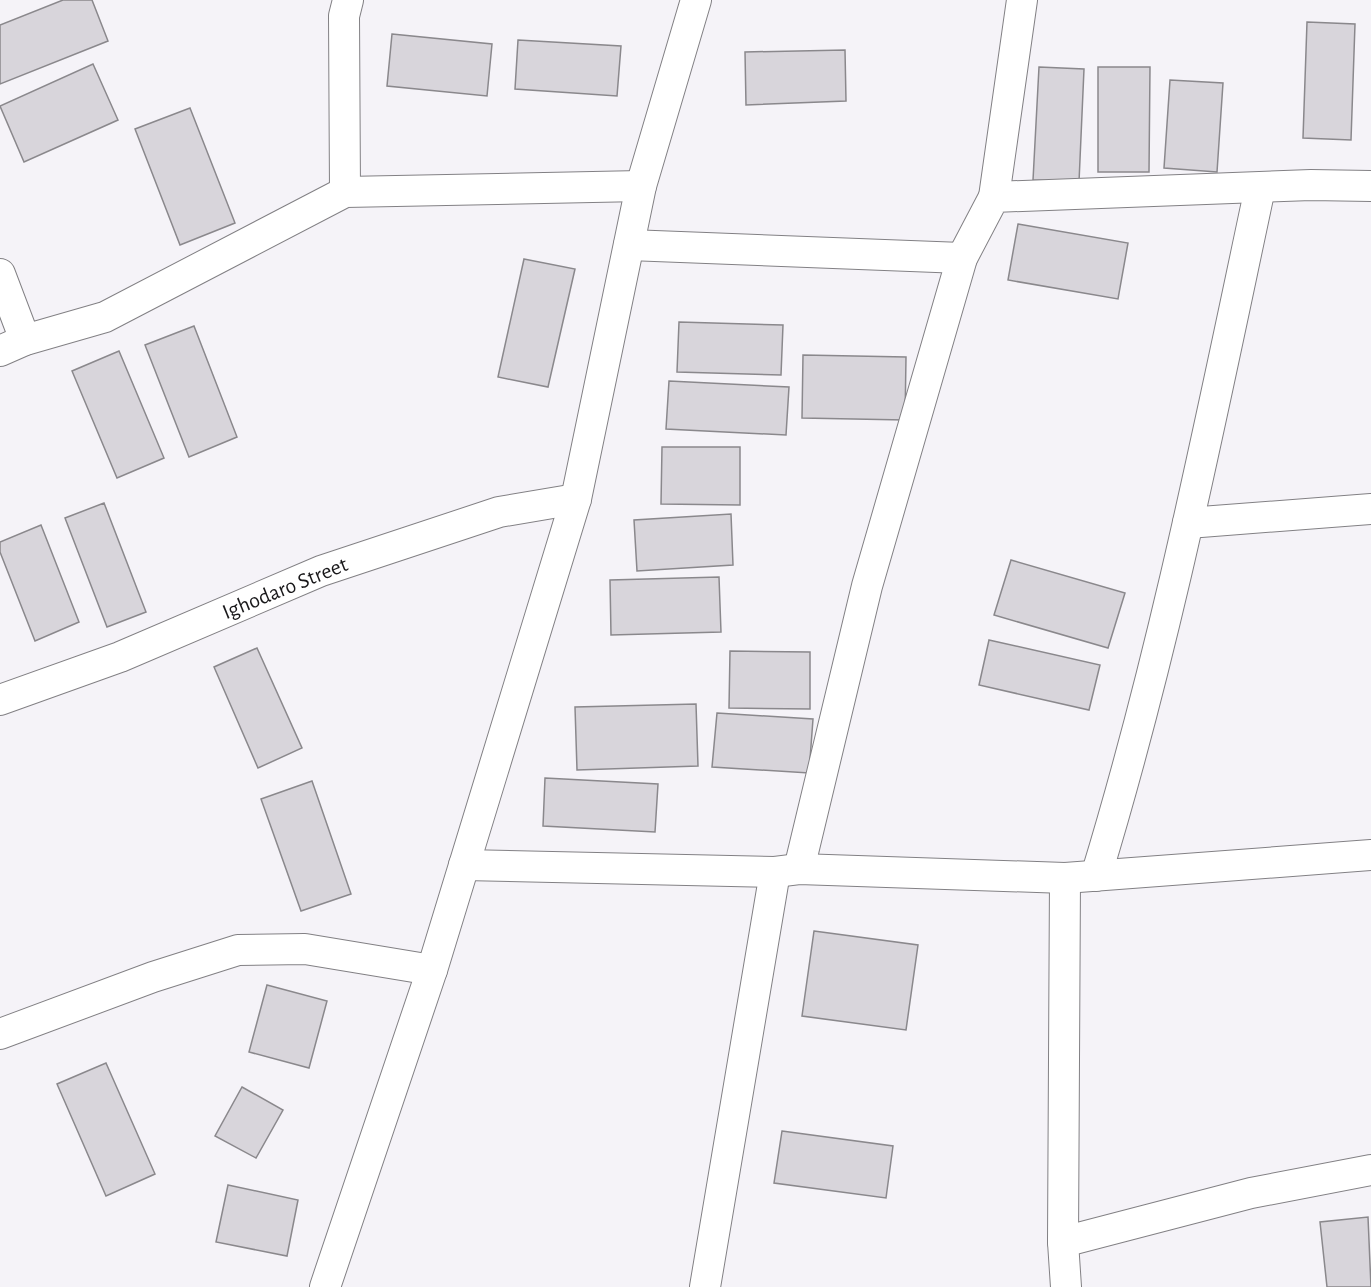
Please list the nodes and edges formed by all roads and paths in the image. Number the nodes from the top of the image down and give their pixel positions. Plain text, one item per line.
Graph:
1 (348, 0) edge
2 (696, 0) edge
3 (1022, 0) edge
4 (640, 186) junction
5 (1371, 186) edge
6 (1260, 188) junction
7 (345, 192) junction
8 (994, 197) junction
9 (629, 245) junction
10 (962, 258) junction
11 (0, 274) edge
12 (13, 345) edge
13 (576, 499) junction
14 (1371, 509) edge
15 (1188, 523) junction
16 (0, 700) edge
17 (1371, 855) edge
18 (464, 865) junction
19 (787, 870) junction
20 (1096, 876) junction
21 (1065, 878) junction
22 (432, 970) junction
23 (0, 1034) edge
24 (1371, 1170) edge
25 (1063, 1242) junction
26 (322, 1286) edge
27 (705, 1287) edge
28 (1066, 1287) edge

1 - 7 street
2 - 4 street
3 - 8 street
4 - 7 street
4 - 9 street
5 - 6 street
6 - 8 street
6 - 15 street
7 - 12 street
8 - 10 street
9 - 10 street
9 - 13 street
10 - 19 street
11 - 12 street
13 - 16 street, Ighodaro Street
13 - 18 street
14 - 15 street
15 - 20 street
17 - 20 street
18 - 19 street
18 - 22 street
19 - 21 street
19 - 27 street
20 - 21 street
21 - 25 street
22 - 23 street
22 - 26 street
24 - 25 street
25 - 28 street

